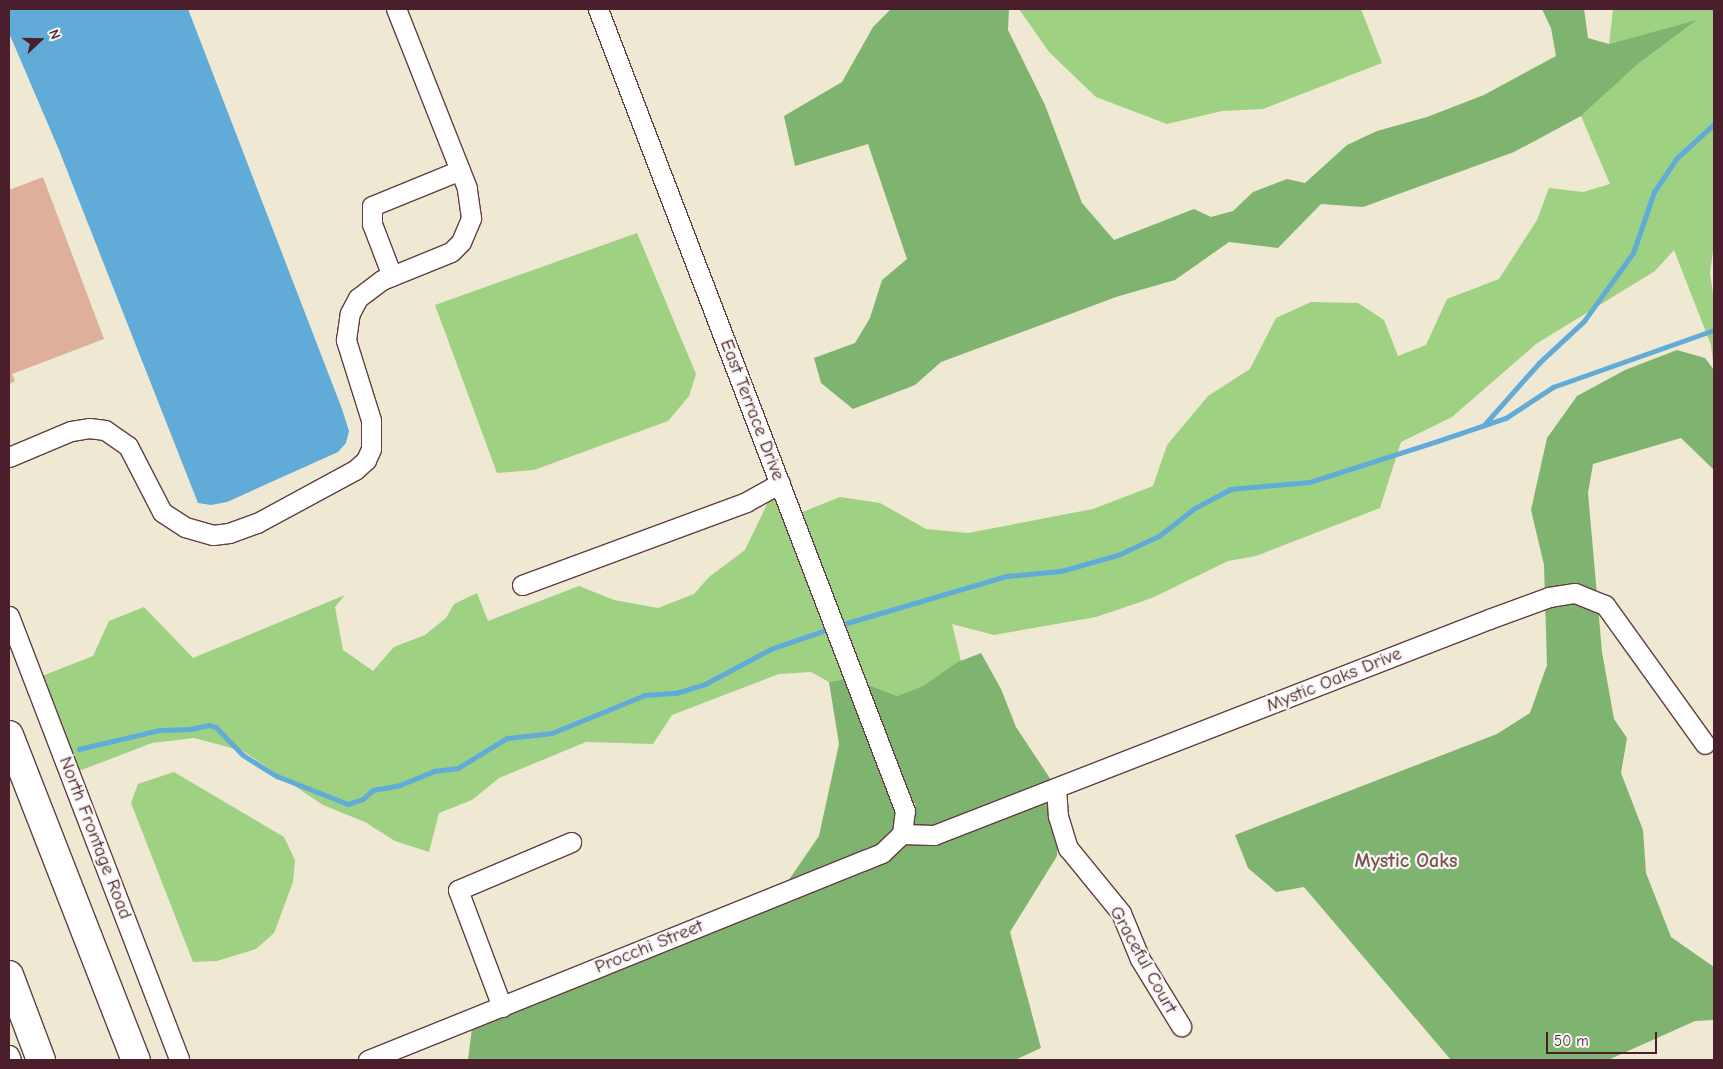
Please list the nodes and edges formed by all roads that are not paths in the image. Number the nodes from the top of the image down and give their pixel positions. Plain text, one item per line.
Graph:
1 (396, 9) edge
2 (598, 9) edge
3 (460, 170) junction
4 (392, 276) junction
5 (9, 457) edge
6 (780, 483) junction
7 (522, 585) dead end
8 (9, 616) edge
9 (9, 735) edge
10 (1705, 744) dead end
11 (1056, 788) junction
12 (902, 834) junction
13 (571, 842) dead end
14 (9, 975) edge
15 (502, 1007) junction
16 (1180, 1026) dead end
17 (9, 1055) edge
18 (11, 1060) edge
19 (41, 1060) edge
20 (136, 1060) edge
21 (179, 1060) edge
22 (368, 1060) edge

1 - 3 street
2 - 6 street, East Terrace Drive
3 - 4 street
3 - 4 street
4 - 5 street
6 - 7 street
6 - 12 street, East Terrace Drive
8 - 21 street, North Frontage Road
9 - 20 highway
10 - 11 street, Mystic Oaks Drive
11 - 12 street, Mystic Oaks Drive
11 - 16 street, Graceful Court
12 - 15 street, Procchi Street
13 - 15 street
14 - 19 highway
15 - 22 street, Procchi Street
17 - 18 street

